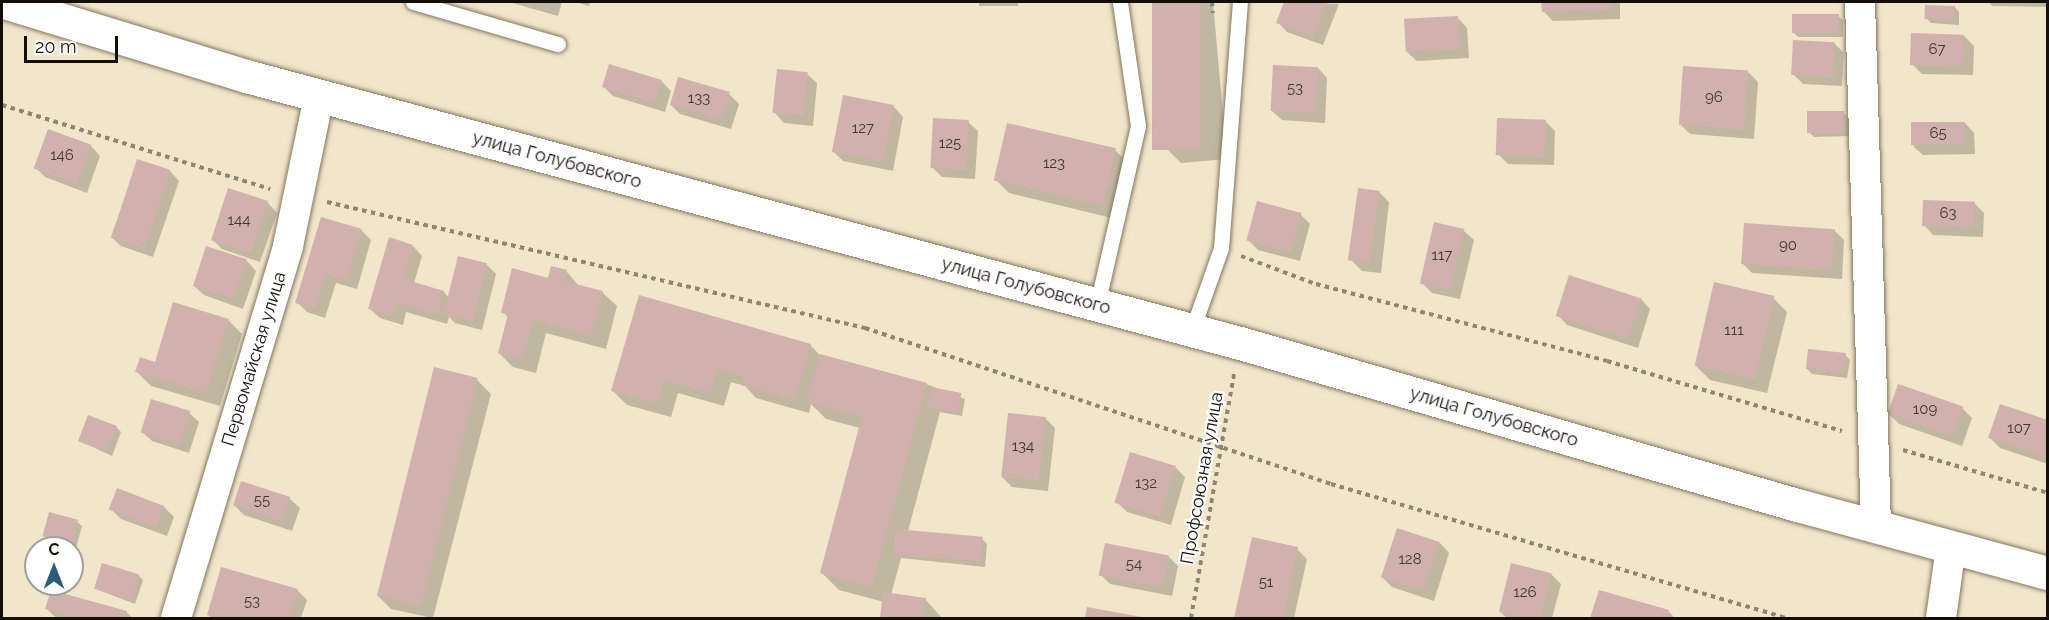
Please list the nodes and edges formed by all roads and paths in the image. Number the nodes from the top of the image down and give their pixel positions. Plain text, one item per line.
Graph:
1 (4, 2) edge
2 (413, 2) edge
3 (1120, 2) edge
4 (1240, 2) edge
5 (1860, 2) edge
6 (558, 44) dead end
7 (319, 96) junction
8 (2, 105) edge
9 (300, 197) junction
10 (1221, 248) junction
11 (1097, 305) junction
12 (1192, 330) junction
13 (1240, 343) junction
14 (1874, 440) junction
15 (1222, 446) junction
16 (2048, 493) edge
17 (1876, 526) junction
18 (1951, 547) junction
19 (2048, 573) edge
20 (176, 618) edge
21 (1191, 618) edge
22 (1786, 618) edge
23 (1941, 618) edge

1 - 7 street, улица Голубовского
2 - 6 lane
3 - 11 lane
4 - 10 lane
5 - 14 street
7 - 9 street, Первомайская улица
7 - 11 street, улица Голубовского
8 - 9 path
9 - 15 path
9 - 20 street, Первомайская улица
10 - 12 lane
10 - 14 path
11 - 12 street, улица Голубовского
12 - 13 street, улица Голубовского
13 - 15 path, Профсоюзная улица
13 - 17 street, улица Голубовского
14 - 16 path
14 - 17 street
15 - 21 path, Профсоюзная улица
15 - 22 path
17 - 18 street, улица Голубовского
18 - 19 street, улица Голубовского
18 - 23 street

